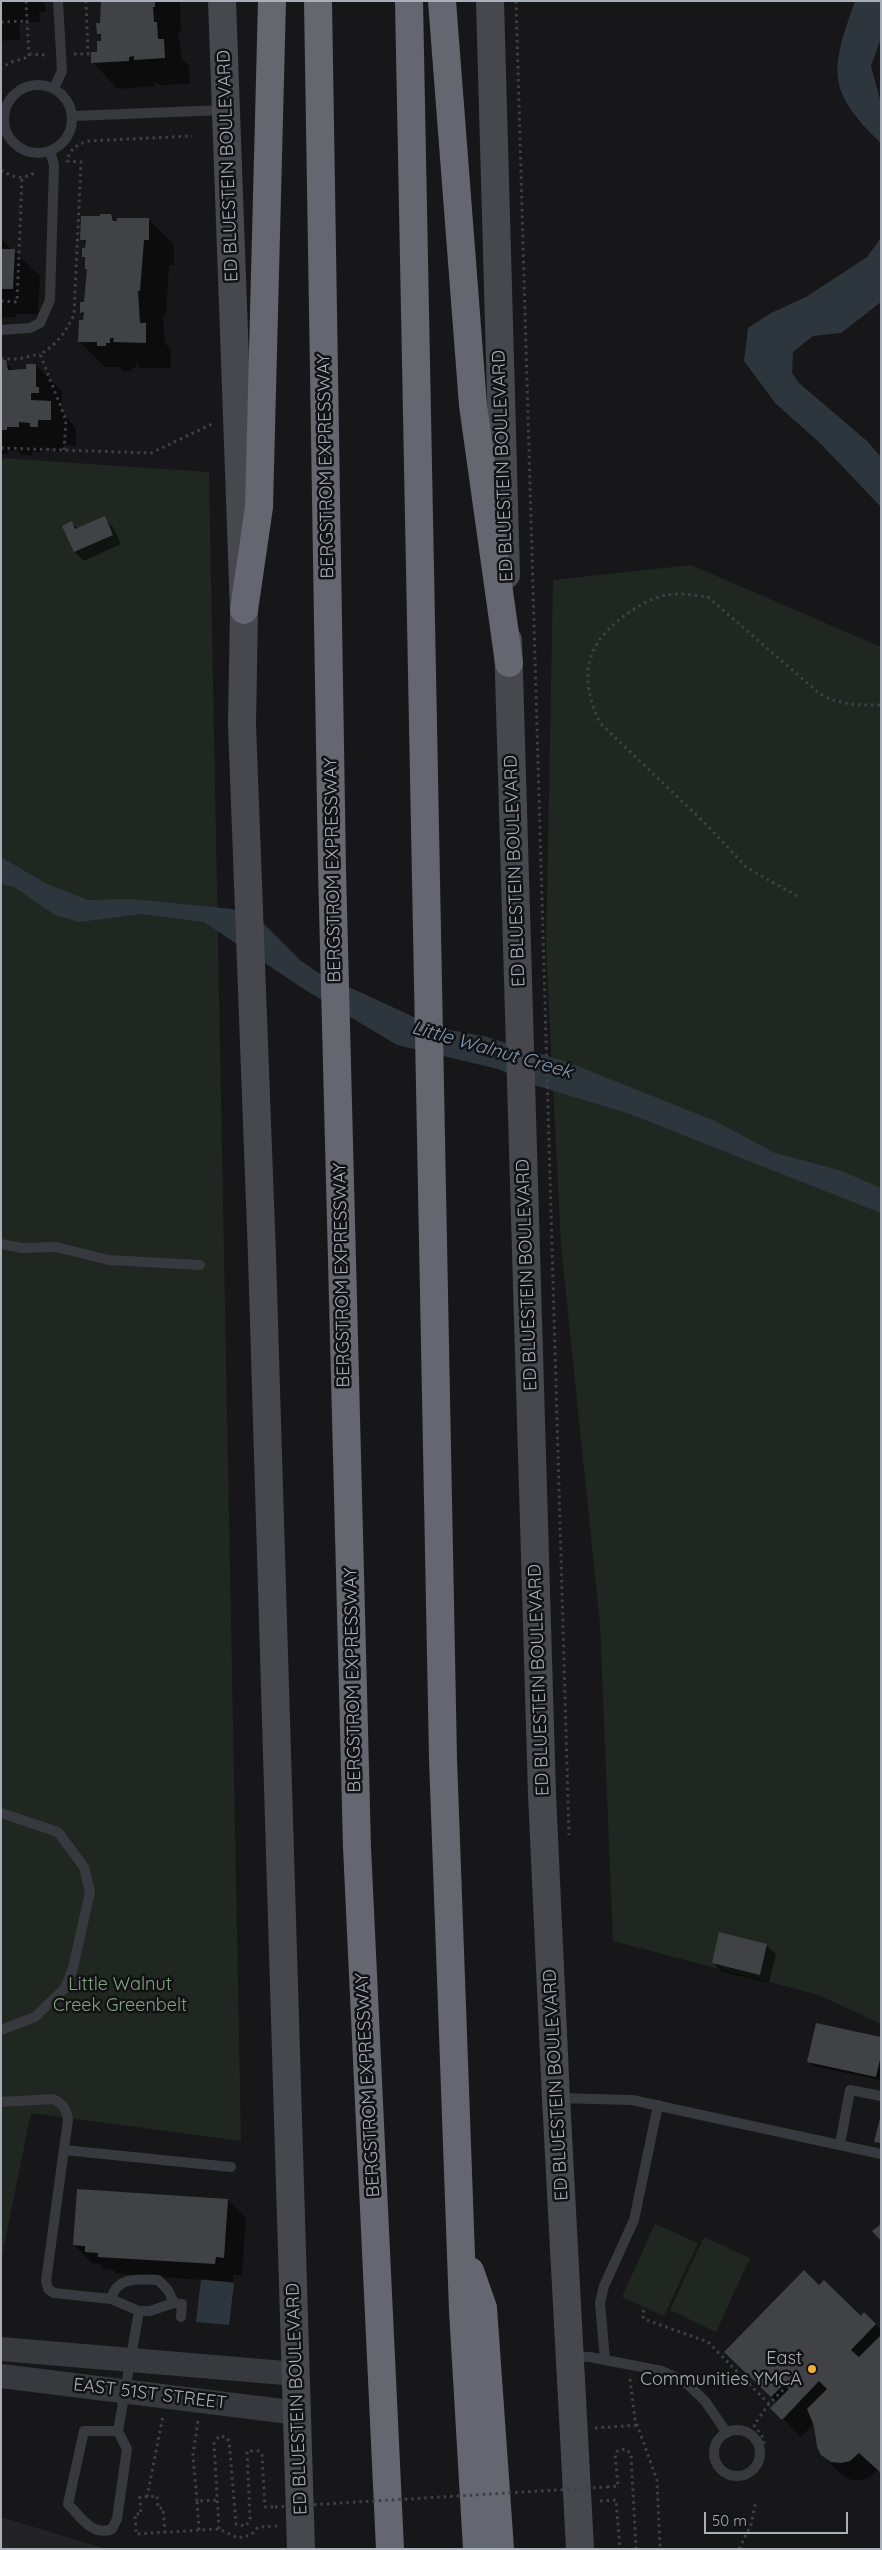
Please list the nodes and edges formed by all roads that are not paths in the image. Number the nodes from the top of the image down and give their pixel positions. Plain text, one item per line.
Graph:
1 (58, 1) edge
2 (222, 1) edge
3 (272, 1) edge
4 (318, 1) edge
5 (409, 1) edge
6 (442, 1) edge
7 (490, 1) edge
8 (54, 88) junction
9 (225, 110) junction
10 (73, 116) junction
11 (50, 151) junction
12 (1, 330) edge
13 (244, 610) junction
14 (509, 663) junction
15 (1, 1244) edge
16 (200, 1265) dead end
17 (1, 1813) edge
18 (1, 2030) edge
19 (881, 2096) edge
20 (556, 2098) junction
21 (1, 2102) edge
22 (658, 2105) junction
23 (840, 2144) junction
24 (64, 2150) junction
25 (881, 2154) edge
26 (231, 2167) dead end
27 (460, 2244) junction
28 (112, 2299) junction
29 (174, 2303) junction
30 (139, 2311) junction
31 (181, 2317) dead end
32 (1, 2349) edge
33 (570, 2356) junction
34 (131, 2360) junction
35 (605, 2360) junction
36 (156, 2362) junction
37 (296, 2374) junction
38 (1, 2376) edge
39 (126, 2391) junction
40 (158, 2404) junction
41 (298, 2413) junction
42 (118, 2431) junction
43 (726, 2433) junction
44 (301, 2549) edge
45 (390, 2549) edge
46 (477, 2549) edge
47 (500, 2549) edge
48 (580, 2549) edge

1 - 8 lane
2 - 9 main road, ED BLUESTEIN BOULEVARD
3 - 13 highway
4 - 45 highway, BERGSTROM EXPRESSWAY
5 - 27 highway
6 - 14 highway
7 - 14 main road, ED BLUESTEIN BOULEVARD
8 - 10 lane
8 - 11 lane
9 - 10 lane
9 - 13 main road, ED BLUESTEIN BOULEVARD
10 - 11 lane
11 - 12 lane
13 - 37 main road, ED BLUESTEIN BOULEVARD
14 - 20 main road, ED BLUESTEIN BOULEVARD
15 - 16 lane
17 - 18 lane
19 - 23 lane
20 - 22 lane
20 - 33 main road, ED BLUESTEIN BOULEVARD
21 - 24 lane
22 - 23 lane
22 - 35 lane
23 - 25 lane
24 - 26 lane
24 - 28 lane
27 - 46 highway
27 - 47 highway
28 - 29 lane
28 - 30 lane
29 - 30 lane
29 - 31 lane
30 - 34 lane
32 - 34 street, EAST 51ST STREET
33 - 35 lane
33 - 48 main road, ED BLUESTEIN BOULEVARD
34 - 36 street, EAST 51ST STREET
34 - 39 lane
35 - 43 lane
36 - 37 street, EAST 51ST STREET
36 - 40 street
37 - 41 main road, ED BLUESTEIN BOULEVARD
38 - 39 street, EAST 51ST STREET
39 - 40 street, EAST 51ST STREET
39 - 42 lane
40 - 41 street, EAST 51ST STREET
41 - 44 main road, ED BLUESTEIN BOULEVARD
42 - 42 lane
43 - 43 lane

